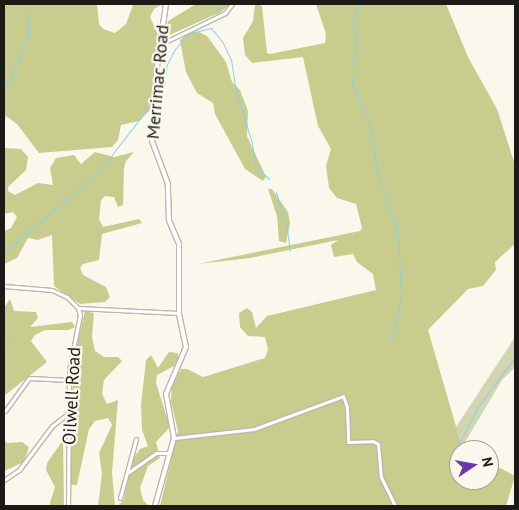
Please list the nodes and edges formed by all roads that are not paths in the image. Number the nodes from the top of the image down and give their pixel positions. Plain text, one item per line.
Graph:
1 (166, 4) edge
2 (232, 4) edge
3 (161, 44) junction
4 (4, 286) edge
5 (78, 308) junction
6 (179, 312) junction
7 (69, 380) junction
8 (5, 411) dead end
9 (70, 412) junction
10 (174, 438) junction
11 (136, 439) dead end
12 (170, 453) junction
13 (129, 472) junction
14 (4, 480) edge
15 (120, 498) dead end
16 (68, 506) edge
17 (155, 506) edge
18 (396, 506) edge

1 - 3 street, Merrimac Road
2 - 3 street
3 - 6 street, Merrimac Road
4 - 5 street
5 - 6 street
5 - 7 street, Oilwell Road
6 - 10 street, Merrimac Road
7 - 8 street
7 - 9 street, Oilwell Road
9 - 14 street
9 - 16 street, Oilwell Road
10 - 12 street, Merrimac Road
10 - 18 street
11 - 13 street
12 - 13 street
12 - 17 street, Merrimac Road
13 - 15 street

